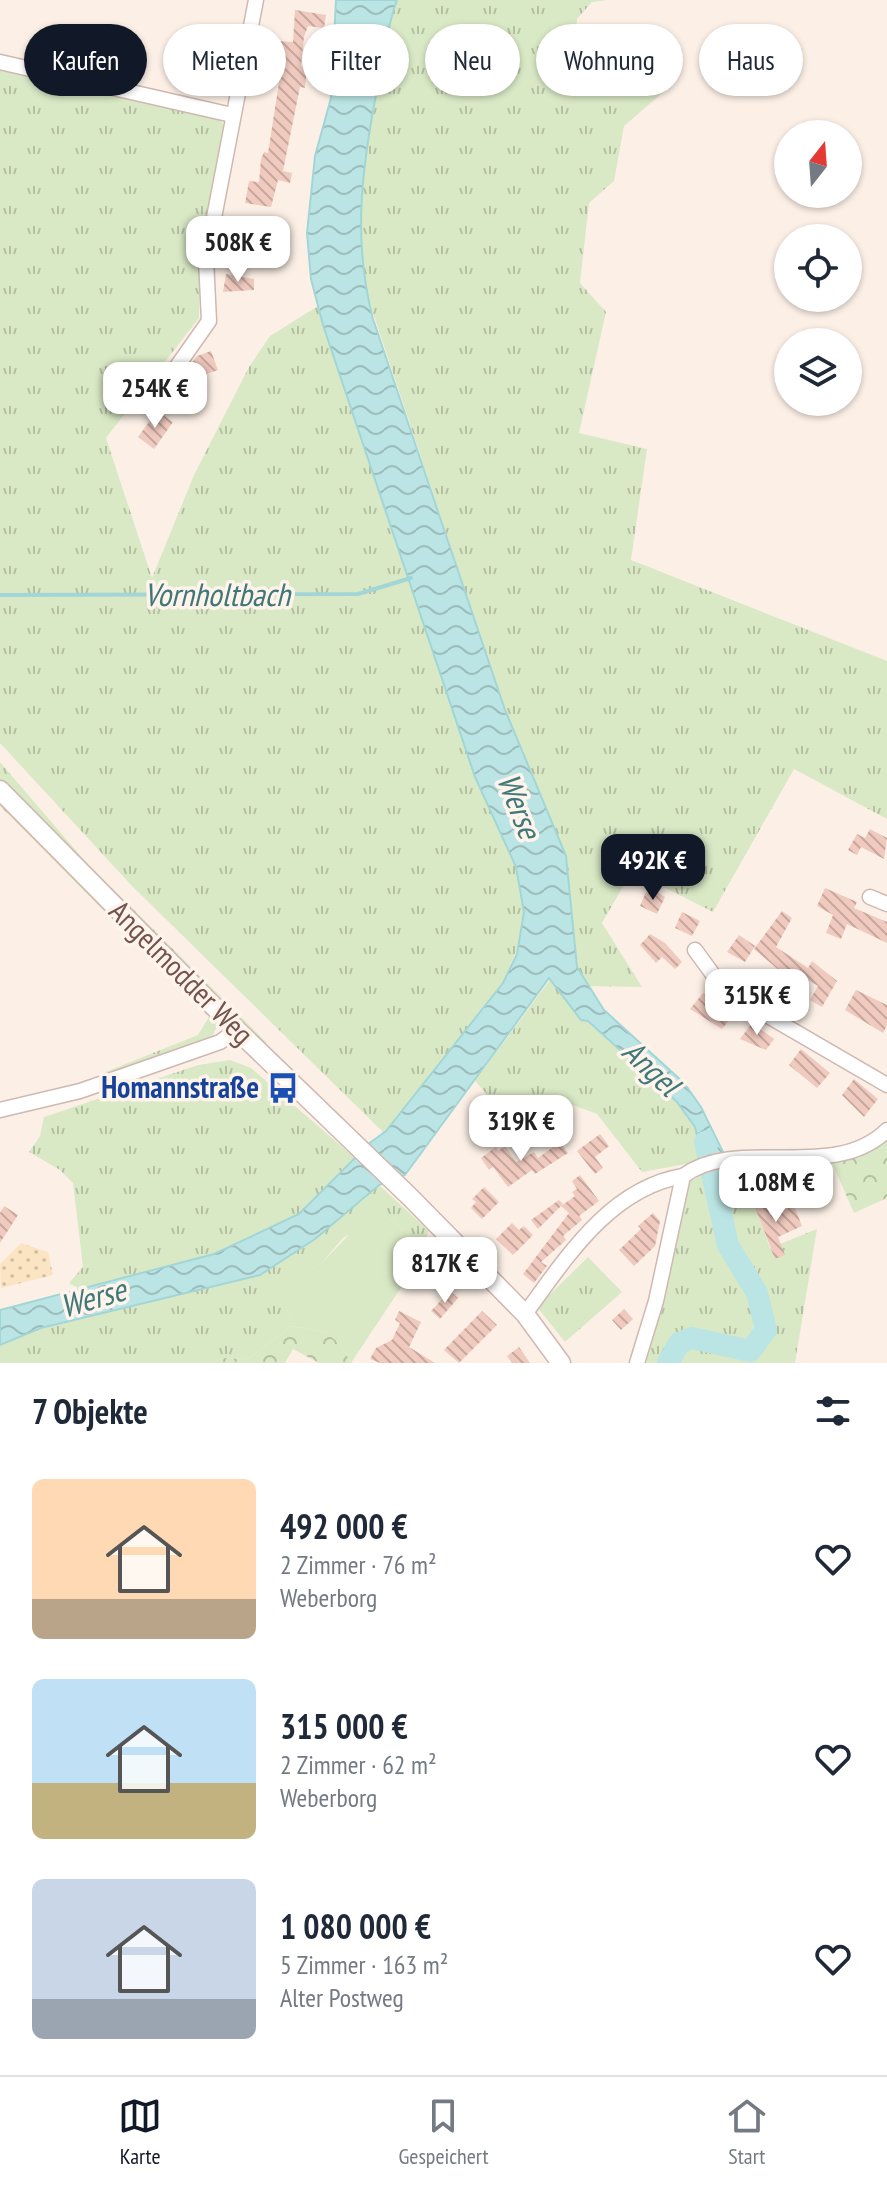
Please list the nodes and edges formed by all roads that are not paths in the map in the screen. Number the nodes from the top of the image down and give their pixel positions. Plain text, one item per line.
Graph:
1 (256, 0) edge
2 (0, 62) edge
3 (232, 115) junction
4 (159, 392) dead end
5 (0, 790) edge
6 (870, 897) dead end
7 (887, 904) edge
8 (695, 950) dead end
9 (237, 1030) junction
10 (887, 1085) edge
11 (0, 1110) edge
12 (887, 1130) edge
13 (683, 1176) junction
14 (525, 1314) junction
15 (561, 1363) edge
16 (637, 1363) edge

1 - 3 street
2 - 3 street
3 - 4 street
5 - 9 street, Angelmodder Weg
6 - 7 street
8 - 10 street
9 - 11 street
9 - 14 street, Angelmodder Weg
12 - 13 street
13 - 14 street
13 - 16 street
14 - 15 street, Angelmodder Weg

